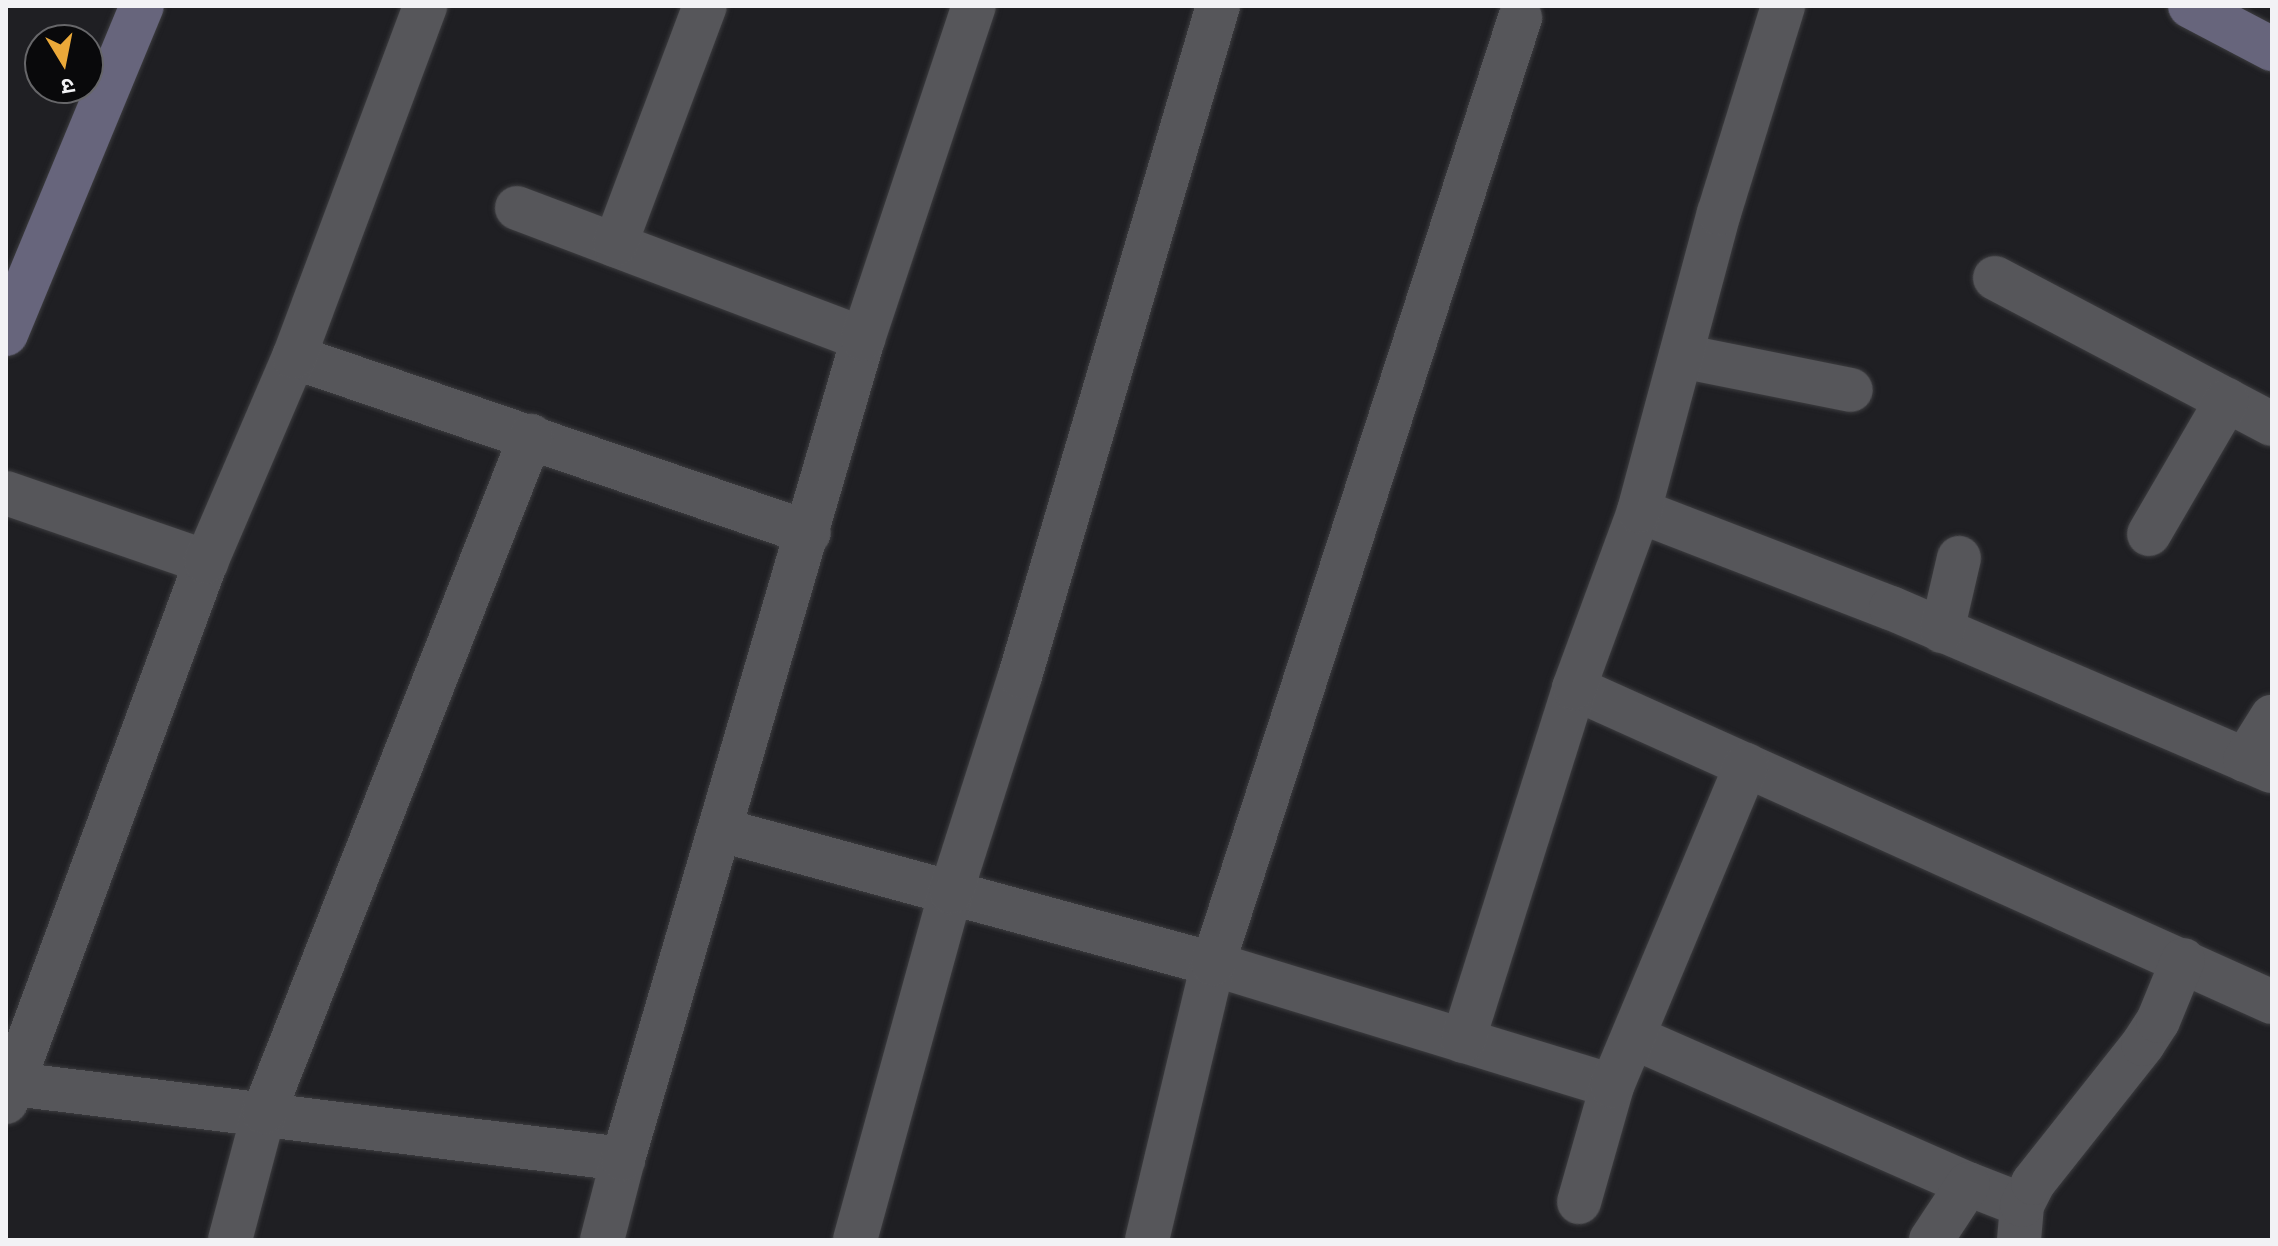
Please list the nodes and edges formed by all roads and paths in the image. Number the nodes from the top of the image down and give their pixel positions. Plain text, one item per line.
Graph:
1 (142, 6) edge
2 (425, 6) edge
3 (705, 6) edge
4 (974, 6) edge
5 (1218, 6) edge
6 (1783, 6) edge
7 (2190, 6) edge
8 (1514, 10) edge
9 (2272, 49) edge
10 (517, 208) dead end
11 (615, 245) junction
12 (1995, 278) dead end
13 (6, 334) edge
14 (863, 339) junction
15 (1681, 356) junction
16 (294, 357) junction
17 (1851, 390) dead end
18 (2227, 400) junction
19 (2272, 424) edge
20 (531, 436) junction
21 (6, 493) edge
22 (1639, 511) junction
23 (809, 533) junction
24 (2149, 534) dead end
25 (1959, 558) dead end
26 (206, 562) junction
27 (1942, 631) junction
28 (1574, 688) junction
29 (2272, 717) edge
30 (1746, 765) junction
31 (2259, 765) edge
32 (721, 830) junction
33 (951, 892) junction
34 (2183, 960) junction
35 (1213, 964) junction
36 (2272, 1002) edge
37 (1635, 1038) junction
38 (1463, 1041) junction
39 (1612, 1086) junction
40 (9, 1089) edge
41 (264, 1112) junction
42 (623, 1159) junction
43 (1968, 1184) junction
44 (1579, 1202) dead end
45 (2021, 1222) edge
46 (230, 1240) edge
47 (602, 1240) edge
48 (855, 1240) edge
49 (1147, 1240) edge
50 (1931, 1240) edge

1 - 13 street
2 - 16 street
3 - 11 street
4 - 14 street
5 - 33 street
6 - 15 street
7 - 9 street
8 - 35 street
10 - 11 street
11 - 14 street
12 - 18 street
14 - 23 street
15 - 17 street
15 - 22 street
16 - 20 street
16 - 26 street
18 - 19 street
18 - 24 street
20 - 23 street
20 - 41 street
21 - 26 street
22 - 27 street
22 - 28 street
23 - 32 street
25 - 27 street
26 - 40 street
27 - 31 street
28 - 30 street
28 - 38 street
29 - 31 street
30 - 34 street
30 - 37 street
32 - 33 street
32 - 42 street
33 - 35 street
33 - 48 street
34 - 36 street
34 - 45 street
35 - 38 street
35 - 49 street
37 - 39 street
37 - 43 street
38 - 39 street
39 - 44 street
40 - 41 street
41 - 42 street
41 - 46 street
42 - 47 street
43 - 45 street
43 - 50 street

